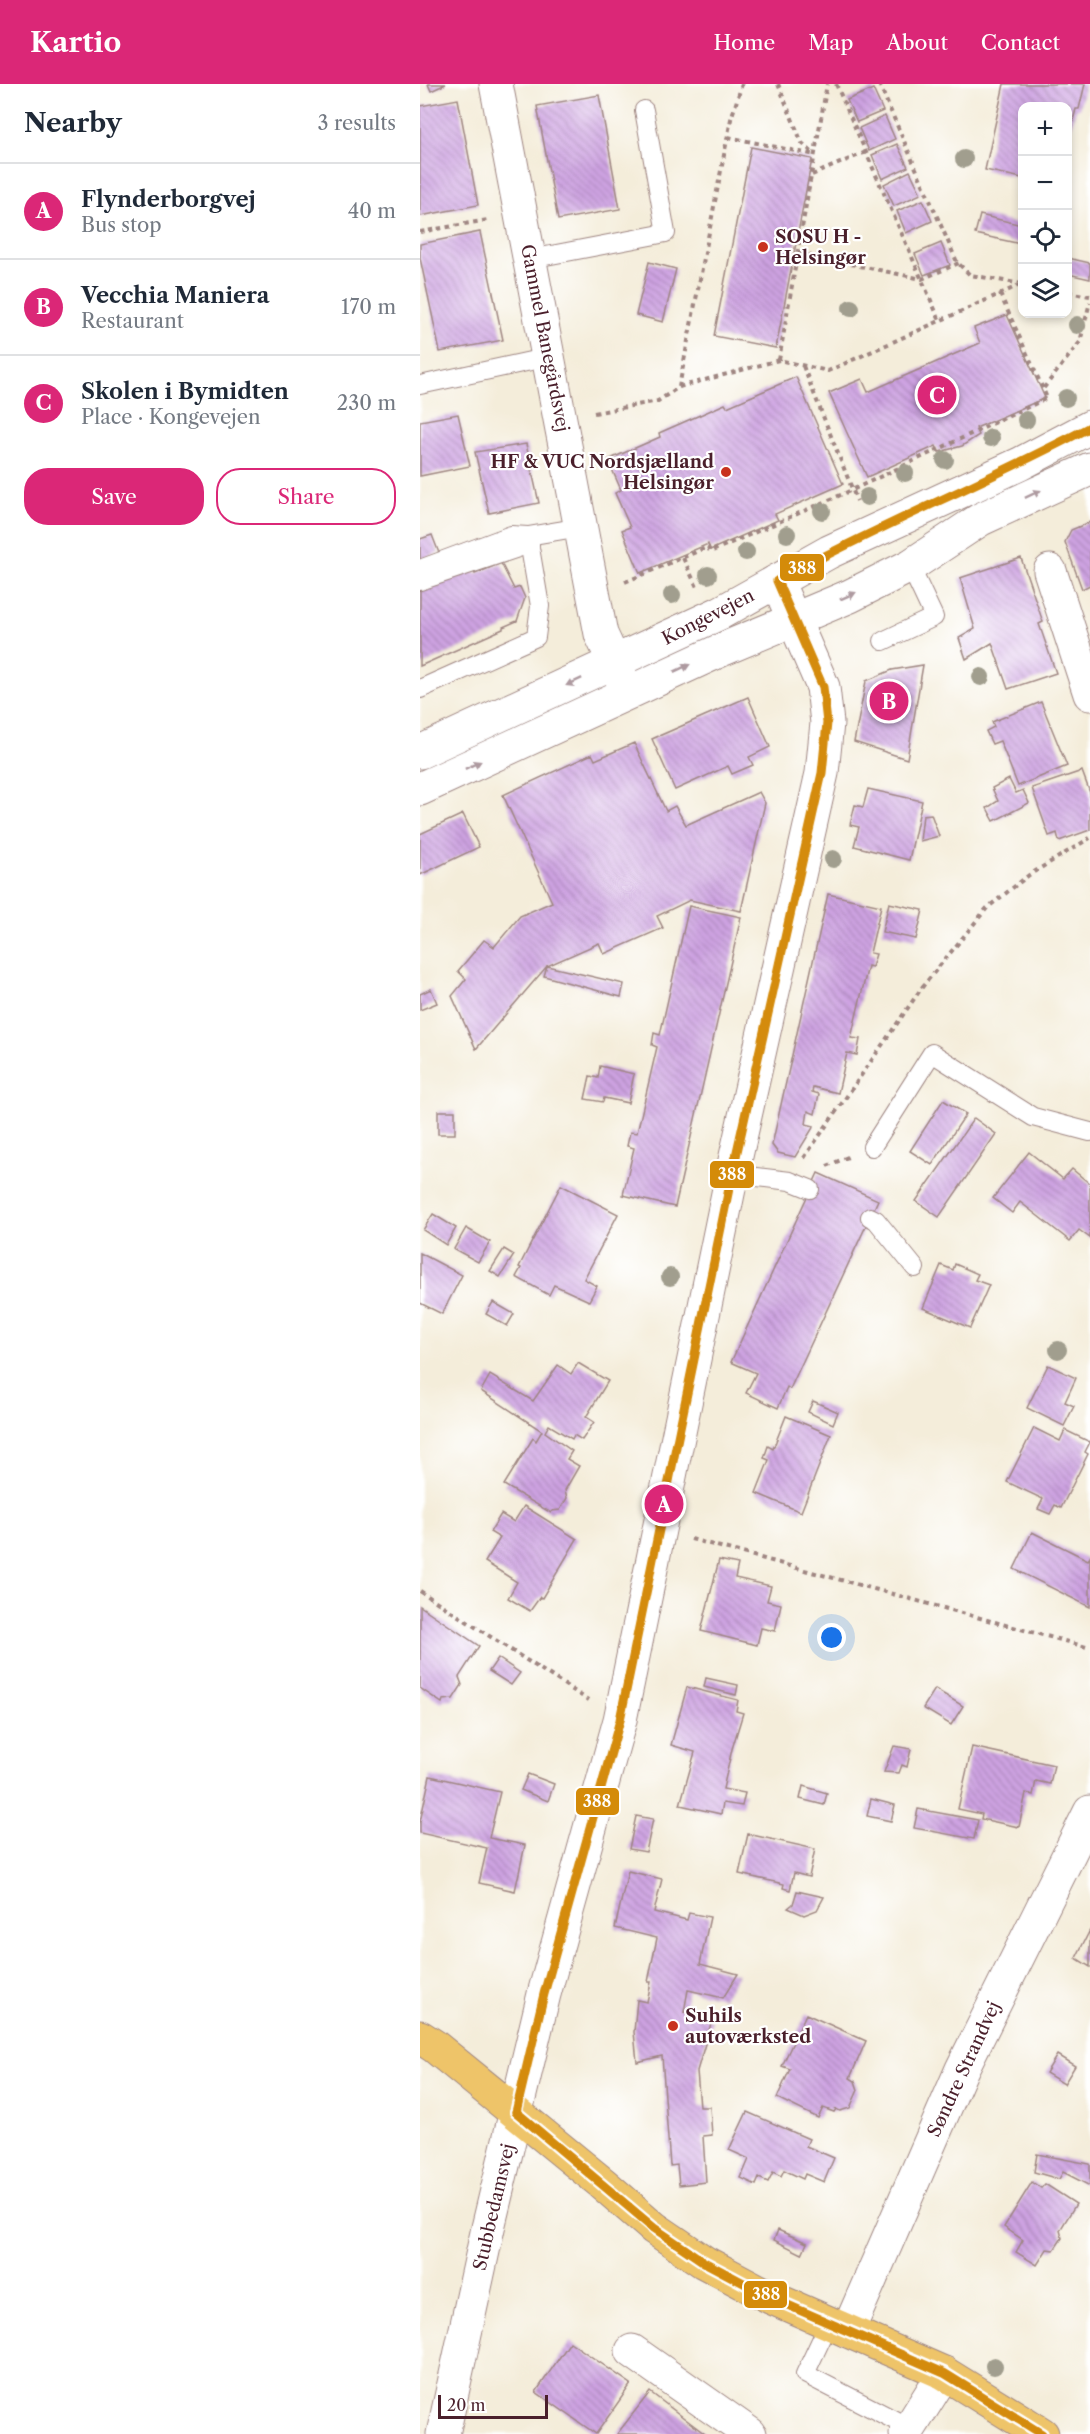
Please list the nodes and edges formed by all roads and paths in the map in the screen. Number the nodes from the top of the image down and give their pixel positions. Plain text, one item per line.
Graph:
1 (496, 84) edge
2 (742, 84) edge
3 (778, 84) edge
4 (827, 84) edge
5 (836, 84) edge
6 (879, 84) edge
7 (644, 110) dead end
8 (728, 137) junction
9 (866, 152) junction
10 (815, 155) junction
11 (811, 176) junction
12 (521, 213) junction
13 (420, 232) edge
14 (798, 253) junction
15 (530, 259) junction
16 (959, 263) junction
17 (922, 279) junction
18 (1018, 283) edge
19 (1018, 286) edge
20 (1072, 293) edge
21 (999, 294) junction
22 (1090, 296) edge
23 (1090, 302) edge
24 (940, 321) junction
25 (549, 357) junction
26 (779, 360) junction
27 (803, 365) junction
28 (420, 385) edge
29 (679, 387) junction
30 (1043, 389) junction
31 (561, 419) junction
32 (1090, 428) edge
33 (1090, 469) edge
34 (852, 490) junction
35 (581, 527) junction
36 (869, 533) junction
37 (529, 540) junction
38 (684, 558) junction
39 (909, 566) junction
40 (420, 569) edge
41 (1050, 571) dead end
42 (691, 575) dead end
43 (420, 581) edge
44 (777, 581) junction
45 (593, 590) junction
46 (794, 619) junction
47 (883, 641) dead end
48 (615, 663) junction
49 (420, 689) edge
50 (629, 693) junction
51 (1090, 694) edge
52 (420, 752) edge
53 (420, 789) edge
54 (1090, 838) edge
55 (1090, 1132) edge
56 (872, 1148) joint
57 (732, 1174) junction
58 (790, 1180) junction
59 (810, 1189) dead end
60 (870, 1217) dead end
61 (915, 1268) dead end
62 (659, 1530) junction
63 (420, 1591) edge
64 (1090, 1648) edge
65 (620, 1720) junction
66 (1090, 1812) edge
67 (420, 2037) edge
68 (516, 2112) junction
69 (839, 2327) junction
70 (632, 2351) dead end
71 (944, 2373) junction
72 (908, 2431) edge
73 (443, 2434) edge
74 (750, 2434) edge
75 (1042, 2434) edge

1 - 12 street, Gammel Banegårdsvej
2 - 8 path
3 - 10 path
4 - 10 path
5 - 9 path
6 - 16 path
7 - 15 lane
8 - 10 path
8 - 29 path
9 - 11 path
9 - 17 path
10 - 11 path
11 - 14 path
12 - 13 path
12 - 15 street, Gammel Banegårdsvej
14 - 17 path
14 - 26 path
15 - 25 street, Gammel Banegårdsvej
16 - 17 path
16 - 18 path
17 - 24 path
19 - 21 path
20 - 22 path
21 - 24 path
21 - 30 path
23 - 30 path
24 - 27 path
25 - 28 lane
25 - 31 street, Gammel Banegårdsvej
26 - 27 path
26 - 29 path
27 - 34 path
29 - 31 path
30 - 34 path
31 - 35 street, Gammel Banegårdsvej
32 - 36 street, Kongevejen
39 -> 33 street, Kongevejen
34 - 36 path
34 - 38 path
35 - 37 lane
35 - 45 street, Gammel Banegårdsvej
36 - 44 street, Kongevejen
37 - 40 lane
37 - 43 lane
37 - 49 lane
38 - 42 path
38 - 45 path
46 -> 39 street, Kongevejen
39 - 47 lane
41 - 51 street
44 - 46 street, Stubbedamsvej
44 - 48 street, Kongevejen
45 - 48 street, Gammel Banegårdsvej
50 -> 46 street, Kongevejen
46 - 57 street, Stubbedamsvej
48 - 50 street, Gammel Banegårdsvej
48 -> 52 street, Kongevejen
53 -> 50 street, Kongevejen
54 - 58 path
55 - 56 lane
56 - 58 path
57 - 58 lane
57 - 62 street, Stubbedamsvej
58 - 59 lane
60 - 61 lane
62 - 64 path
62 - 65 street, Stubbedamsvej
63 - 65 path
65 - 68 street, Stubbedamsvej
66 - 69 street, Søndre Strandvej
67 - 68 main road
68 - 69 main road
68 - 73 street, Stubbedamsvej
69 - 71 main road
69 - 72 lane
70 - 74 street
71 - 72 street
71 - 75 main road

